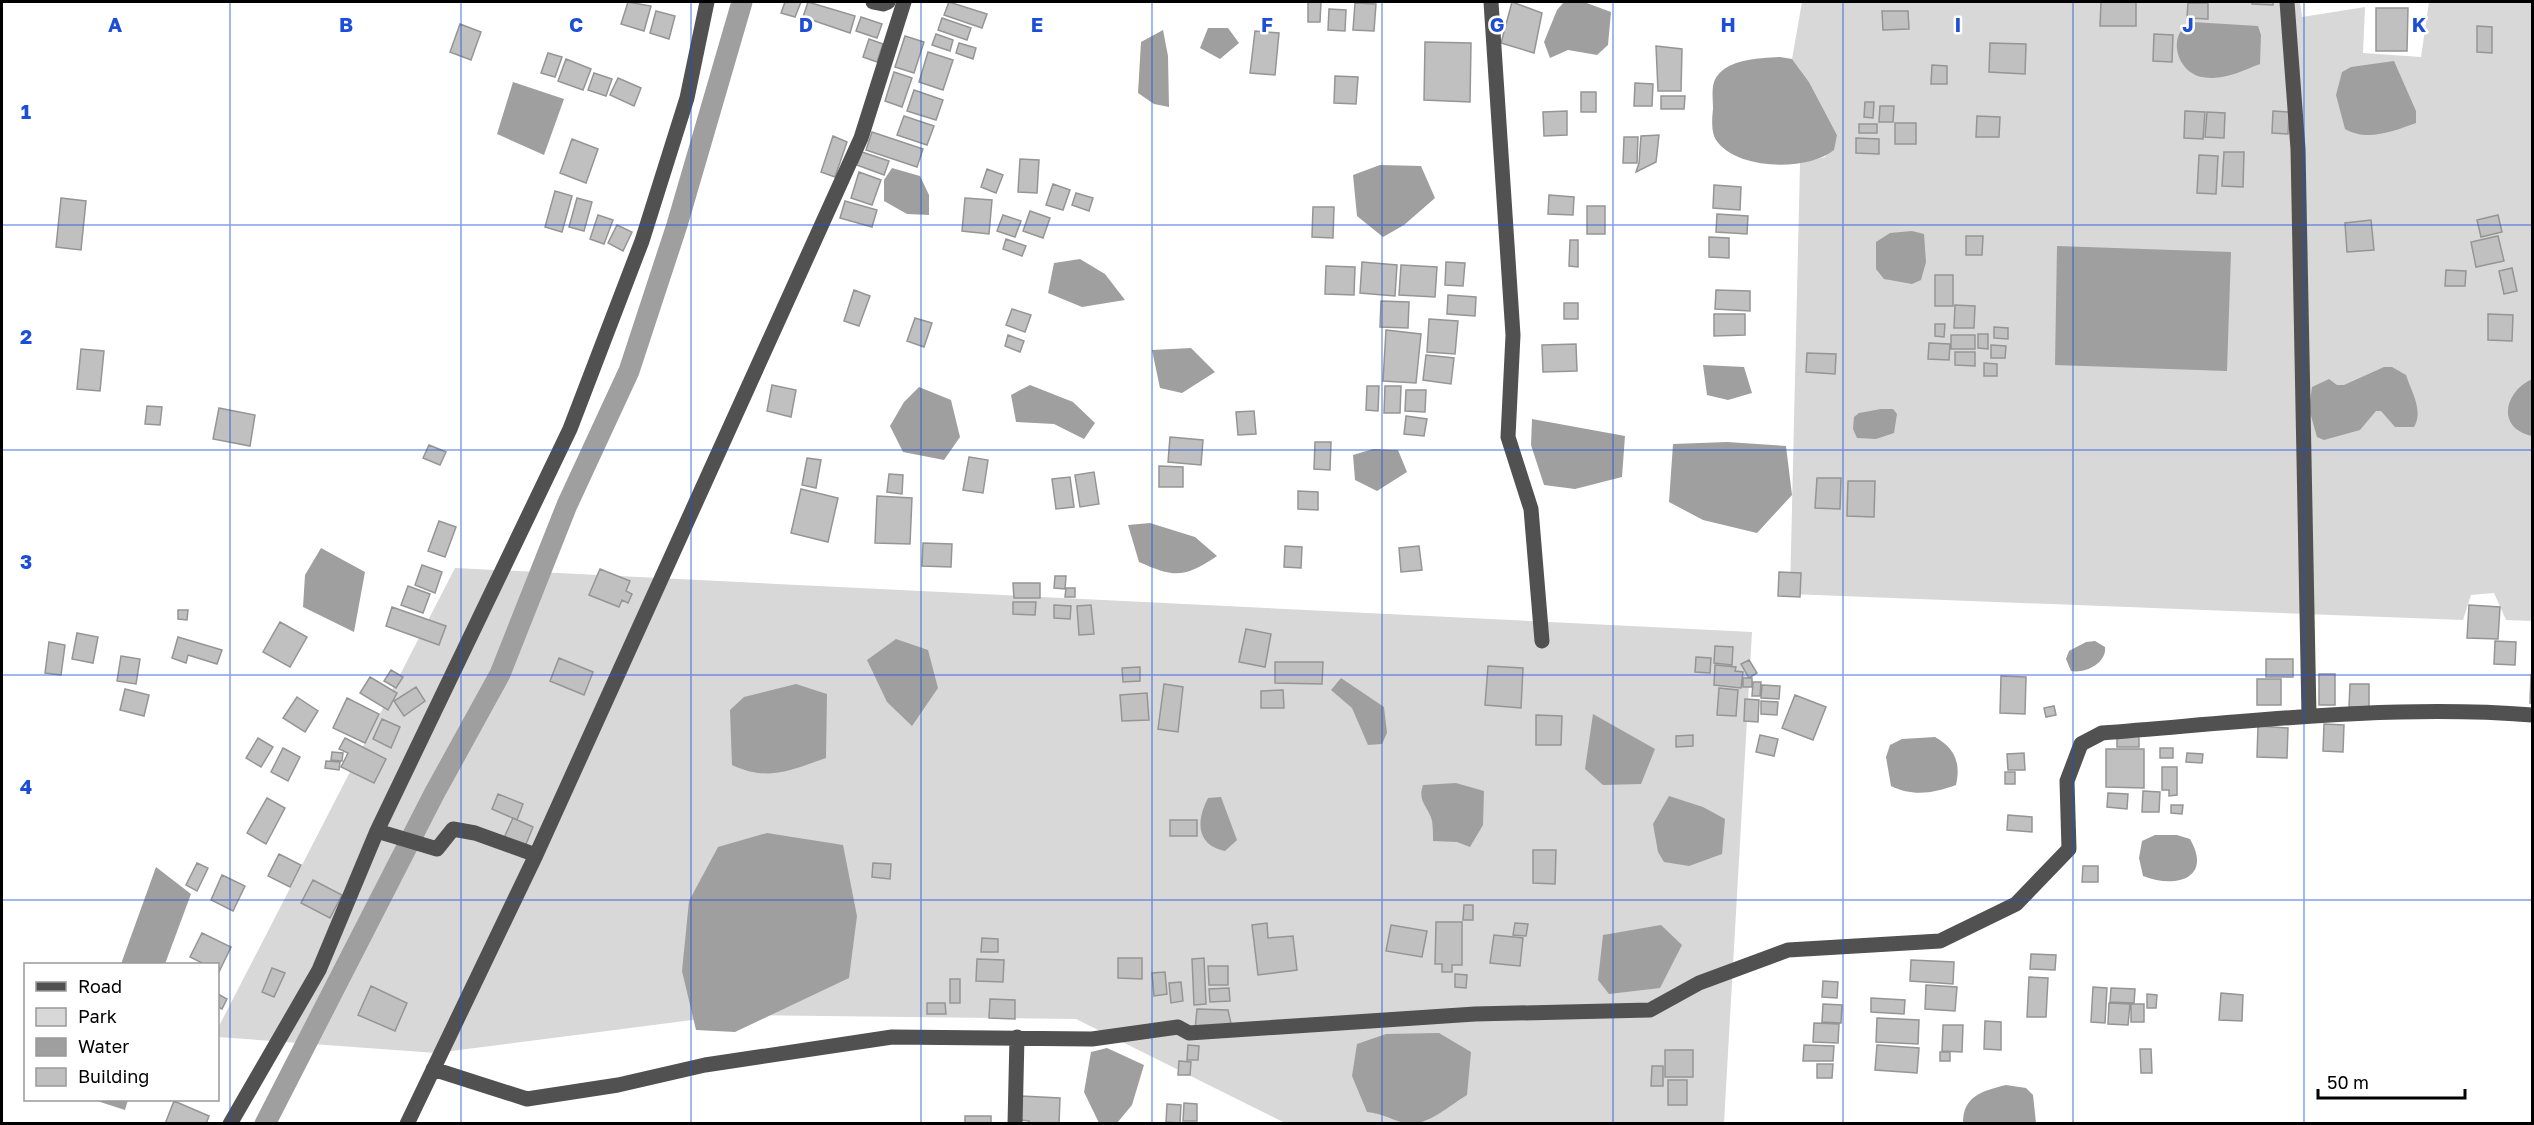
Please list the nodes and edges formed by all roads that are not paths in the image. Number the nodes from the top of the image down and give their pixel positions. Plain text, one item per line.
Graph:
1 (707, 2) edge
2 (873, 2) edge
3 (888, 2) edge
4 (904, 2) edge
5 (1491, 2) edge
6 (2287, 2) edge
7 (1542, 641) dead end
8 (2532, 715) edge
9 (2309, 716) junction
10 (377, 831) junction
11 (536, 855) junction
12 (1017, 1037) junction
13 (433, 1069) junction
14 (230, 1124) edge
15 (407, 1124) edge
16 (1015, 1124) edge

1 - 10 street
2 - 3 street
4 - 11 street
5 - 7 street
6 - 9 street
8 - 9 street
9 - 12 street
10 - 11 street
10 - 14 street
11 - 13 street
12 - 13 street
12 - 16 street
13 - 15 street

